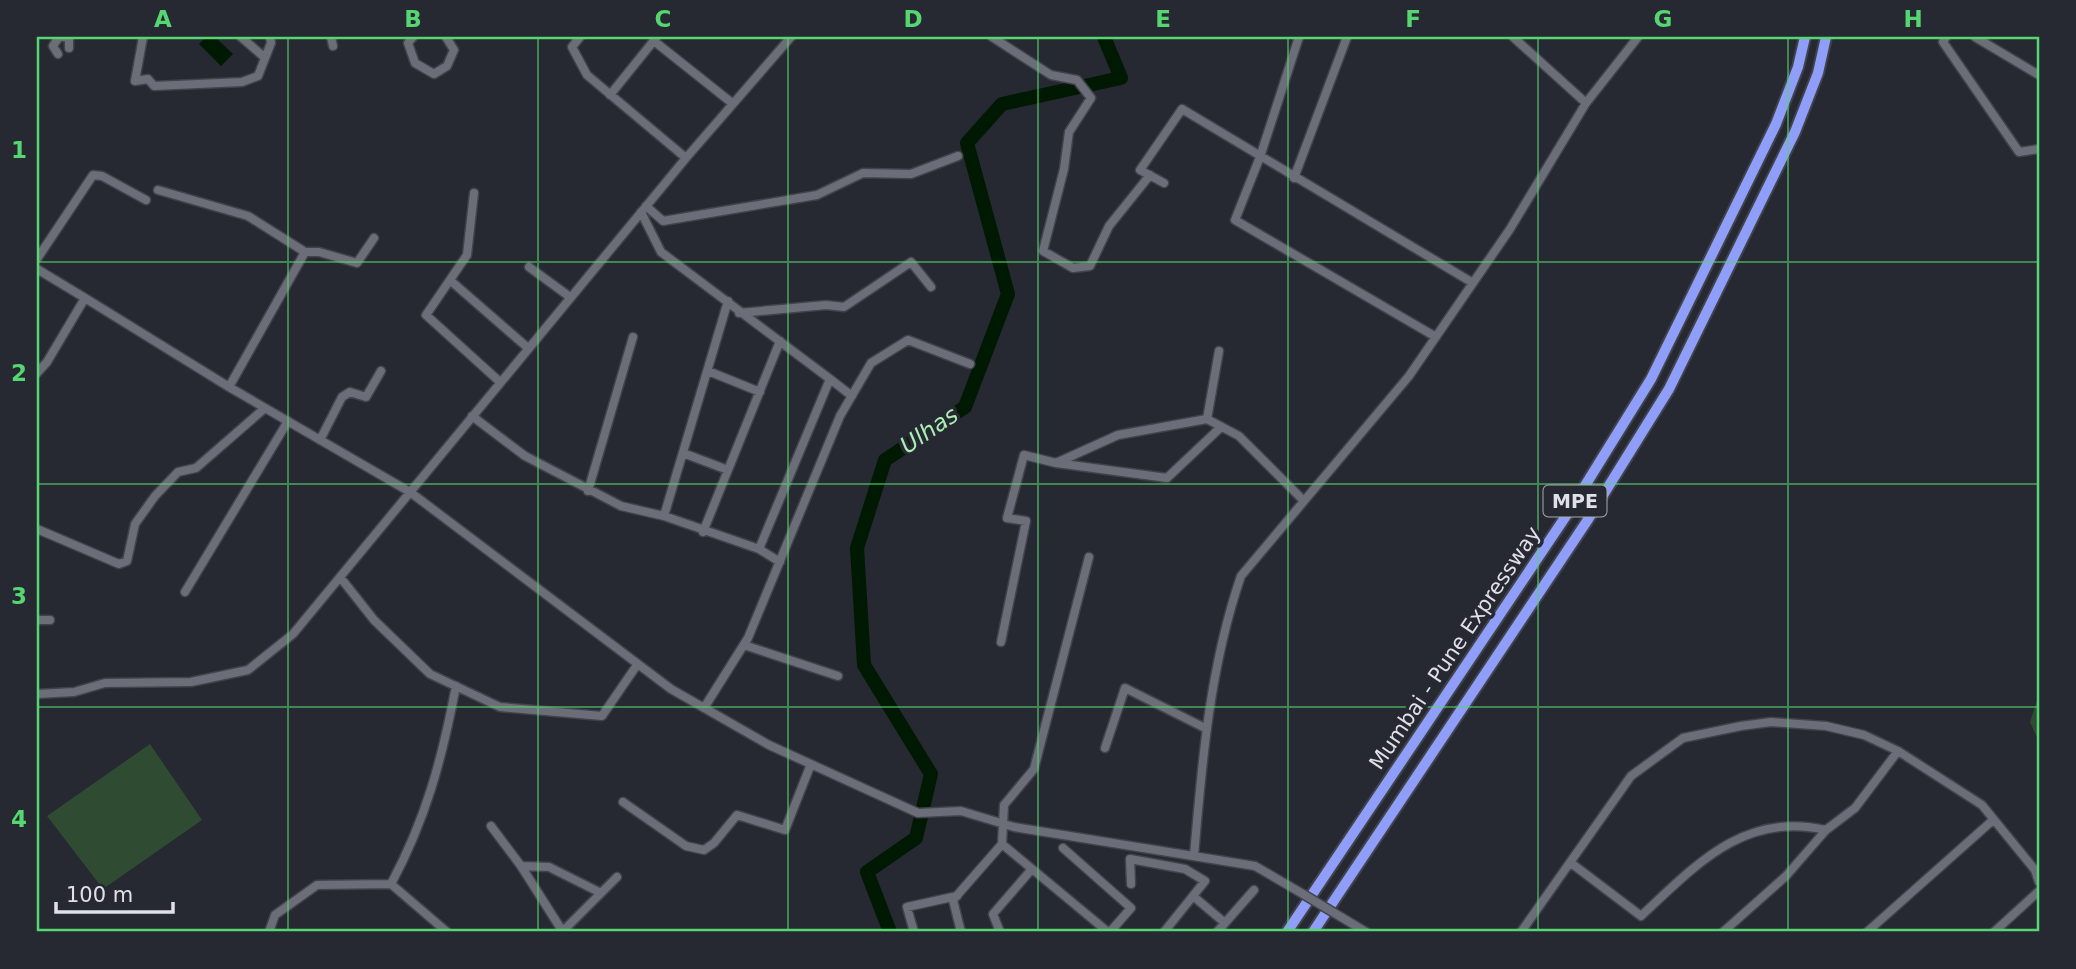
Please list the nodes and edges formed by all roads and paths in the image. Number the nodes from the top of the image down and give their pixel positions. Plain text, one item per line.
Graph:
1 (64, 37) edge
2 (69, 37) edge
3 (144, 37) edge
4 (241, 37) edge
5 (270, 37) edge
6 (413, 37) edge
7 (446, 37) edge
8 (580, 37) edge
9 (791, 37) edge
10 (992, 37) edge
11 (1299, 37) edge
12 (1347, 37) edge
13 (1513, 37) edge
14 (1638, 37) edge
15 (1805, 37) edge
16 (1826, 37) edge
17 (1945, 37) edge
18 (1975, 37) edge
19 (655, 39) edge
20 (69, 48) dead end
21 (58, 54) dead end
22 (264, 57) junction
23 (2039, 75) edge
24 (610, 95) junction
25 (732, 103) junction
26 (1586, 103) junction
27 (2039, 149) edge
28 (958, 156) dead end
29 (1260, 157) junction
30 (686, 158) junction
31 (1150, 175) junction
32 (1294, 178) junction
33 (1164, 183) dead end
34 (158, 190) dead end
35 (474, 193) dead end
36 (146, 200) dead end
37 (643, 209) junction
38 (374, 238) dead end
39 (305, 252) junction
40 (37, 259) edge
41 (529, 267) dead end
42 (37, 269) edge
43 (451, 281) junction
44 (1473, 283) junction
45 (931, 287) dead end
46 (570, 297) junction
47 (85, 298) junction
48 (728, 301) junction
49 (739, 313) junction
50 (633, 337) dead end
51 (1436, 337) junction
52 (780, 341) junction
53 (528, 348) junction
54 (1219, 351) dead end
55 (970, 364) dead end
56 (381, 371) dead end
57 (708, 371) junction
58 (37, 373) edge
59 (830, 379) junction
60 (500, 382) junction
61 (229, 387) junction
62 (760, 392) junction
63 (852, 396) junction
64 (265, 408) junction
65 (472, 416) junction
66 (1207, 419) junction
67 (288, 421) junction
68 (1222, 427) junction
69 (320, 440) junction
70 (683, 453) junction
71 (1056, 463) junction
72 (728, 470) junction
73 (588, 491) junction
74 (410, 492) junction
75 (1304, 501) junction
76 (664, 516) junction
77 (37, 529) edge
78 (703, 532) junction
79 (759, 550) junction
80 (1089, 557) dead end
81 (780, 562) junction
82 (340, 577) junction
83 (185, 592) dead end
84 (37, 620) edge
85 (50, 620) dead end
86 (1001, 642) dead end
87 (744, 645) junction
88 (637, 665) junction
89 (838, 677) dead end
90 (456, 687) junction
91 (37, 694) edge
92 (704, 708) junction
93 (1205, 728) junction
94 (1105, 747) dead end
95 (1898, 751) junction
96 (811, 764) junction
97 (623, 802) dead end
98 (1993, 820) junction
99 (1001, 822) junction
100 (491, 826) dead end
101 (1826, 830) junction
102 (1002, 844) junction
103 (1063, 848) dead end
104 (1194, 856) junction
105 (1571, 863) junction
106 (521, 866) junction
107 (1032, 869) junction
108 (617, 877) dead end
109 (2039, 881) edge
110 (391, 884) junction
111 (1131, 884) dead end
112 (1254, 890) dead end
113 (2039, 891) edge
114 (601, 893) junction
115 (957, 896) junction
116 (1193, 896) junction
117 (1225, 923) junction
118 (445, 931) edge
119 (269, 932) edge
120 (563, 932) edge
121 (914, 932) edge
122 (961, 932) edge
123 (1000, 932) edge
124 (1109, 932) edge
125 (1164, 932) edge
126 (1217, 932) edge
127 (1287, 932) edge
128 (1313, 932) edge
129 (1366, 932) edge
130 (1521, 932) edge
131 (1723, 932) edge
132 (1867, 932) edge
133 (1994, 932) edge

1 - 21 street
2 - 20 street
3 - 22 street
4 - 22 street
5 - 22 street
6 - 7 street
8 - 24 street
9 - 25 street
10 - 31 street
11 - 29 street
12 - 32 street
13 - 26 street
14 - 26 street
15 - 127 highway, Mumbai - Pune Expressway / MPE
16 - 128 highway, Mumbai - Pune Expressway / MPE
17 - 27 street
18 - 23 street
19 - 24 street
19 - 25 street
24 - 30 street
25 - 30 street
26 - 44 street
28 - 37 street
29 - 31 street
29 - 32 street
29 - 51 street
30 - 37 street
31 - 33 street
32 - 44 street
34 - 39 street
35 - 43 street
36 - 40 street
37 - 46 street
37 - 48 street
38 - 39 street
39 - 61 street
41 - 46 street
42 - 47 street
43 - 53 street
43 - 60 street
44 - 51 street
45 - 49 street
46 - 53 street
47 - 58 street
47 - 61 street
48 - 49 street
48 - 57 street
49 - 52 street
50 - 73 street
51 - 75 street
52 - 59 street
52 - 62 street
53 - 60 street
54 - 66 street
55 - 63 street
56 - 69 street
57 - 62 street
57 - 70 street
59 - 63 street
59 - 79 street
60 - 65 street
61 - 64 street
62 - 72 street
63 - 81 street
64 - 67 street
64 - 77 street
65 - 73 street
65 - 74 street
66 - 68 street
66 - 71 street
67 - 69 street
67 - 83 street
68 - 71 street
68 - 75 street
69 - 74 street
70 - 72 street
70 - 76 street
71 - 86 street
72 - 78 street
73 - 76 street
74 - 82 street
74 - 88 street
75 - 93 street
76 - 78 street
78 - 79 street
79 - 81 street
80 - 99 street
81 - 87 street
82 - 90 street
82 - 91 street
84 - 85 street
87 - 89 street
87 - 92 street
88 - 90 street
88 - 92 street
90 - 110 street
92 - 96 street
93 - 94 street
93 - 104 street
95 - 98 street
95 - 101 street
95 - 105 street
96 - 97 street
96 - 99 street
98 - 109 street
98 - 132 street
99 - 102 street
99 - 104 street
100 - 106 street
101 - 105 street
101 - 131 street
102 - 107 street
102 - 115 street
103 - 124 street
104 - 129 street, bridge
105 - 130 street
106 - 114 street
106 - 120 street
107 - 123 street
107 - 124 street
108 - 114 street
110 - 118 street
110 - 119 street
111 - 116 street
112 - 117 street
113 - 133 street
114 - 120 street
115 - 121 street
115 - 122 street
116 - 117 street
116 - 125 street
117 - 126 street

